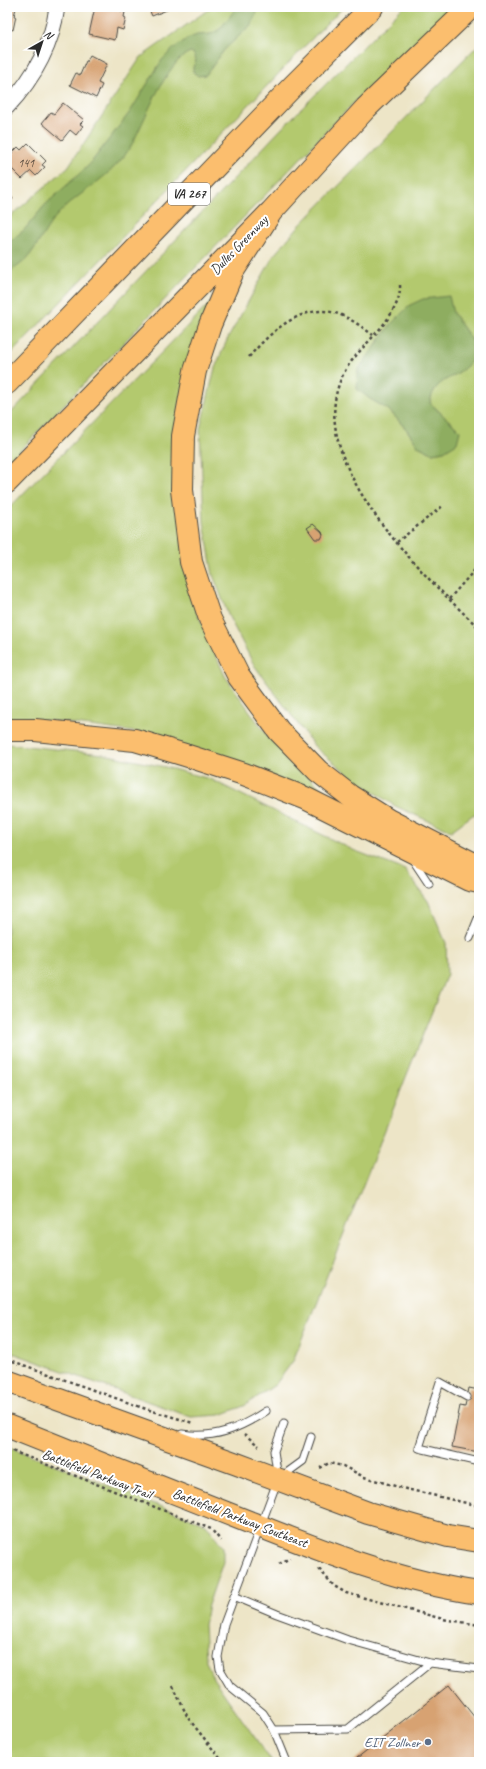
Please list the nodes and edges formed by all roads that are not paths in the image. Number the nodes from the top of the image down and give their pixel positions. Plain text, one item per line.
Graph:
1 (57, 7) edge
2 (372, 7) edge
3 (471, 7) edge
4 (7, 107) edge
5 (270, 212) junction
6 (7, 383) edge
7 (7, 482) edge
8 (7, 730) edge
9 (397, 844) junction
10 (479, 869) edge
11 (479, 882) edge
12 (429, 884) dead end
13 (479, 916) edge
14 (470, 938) dead end
15 (7, 1381) edge
16 (467, 1396) dead end
17 (266, 1410) dead end
18 (284, 1423) dead end
19 (126, 1424) junction
20 (7, 1426) edge
21 (311, 1437) dead end
22 (479, 1462) edge
23 (278, 1479) junction
24 (259, 1526) junction
25 (479, 1542) edge
26 (479, 1592) edge
27 (234, 1596) junction
28 (430, 1663) junction
29 (479, 1669) edge
30 (274, 1730) junction
31 (287, 1762) edge

1 - 4 street
2 - 6 main road, VA 267
3 - 5 main road, Dulles Greenway
5 - 7 main road, Dulles Greenway
5 - 10 main road
8 - 9 main road
9 - 11 main road
9 - 12 lane
13 - 14 lane
15 - 19 main road
16 - 22 lane
17 - 19 lane
18 - 23 lane
19 - 23 main road
20 - 24 main road, Battlefield Parkway Southeast
21 - 23 lane
23 - 24 lane
23 - 25 main road
24 - 26 main road, Battlefield Parkway Southeast
24 - 27 lane
27 - 28 lane
27 - 30 lane
28 - 29 lane
28 - 30 lane
30 - 31 lane

